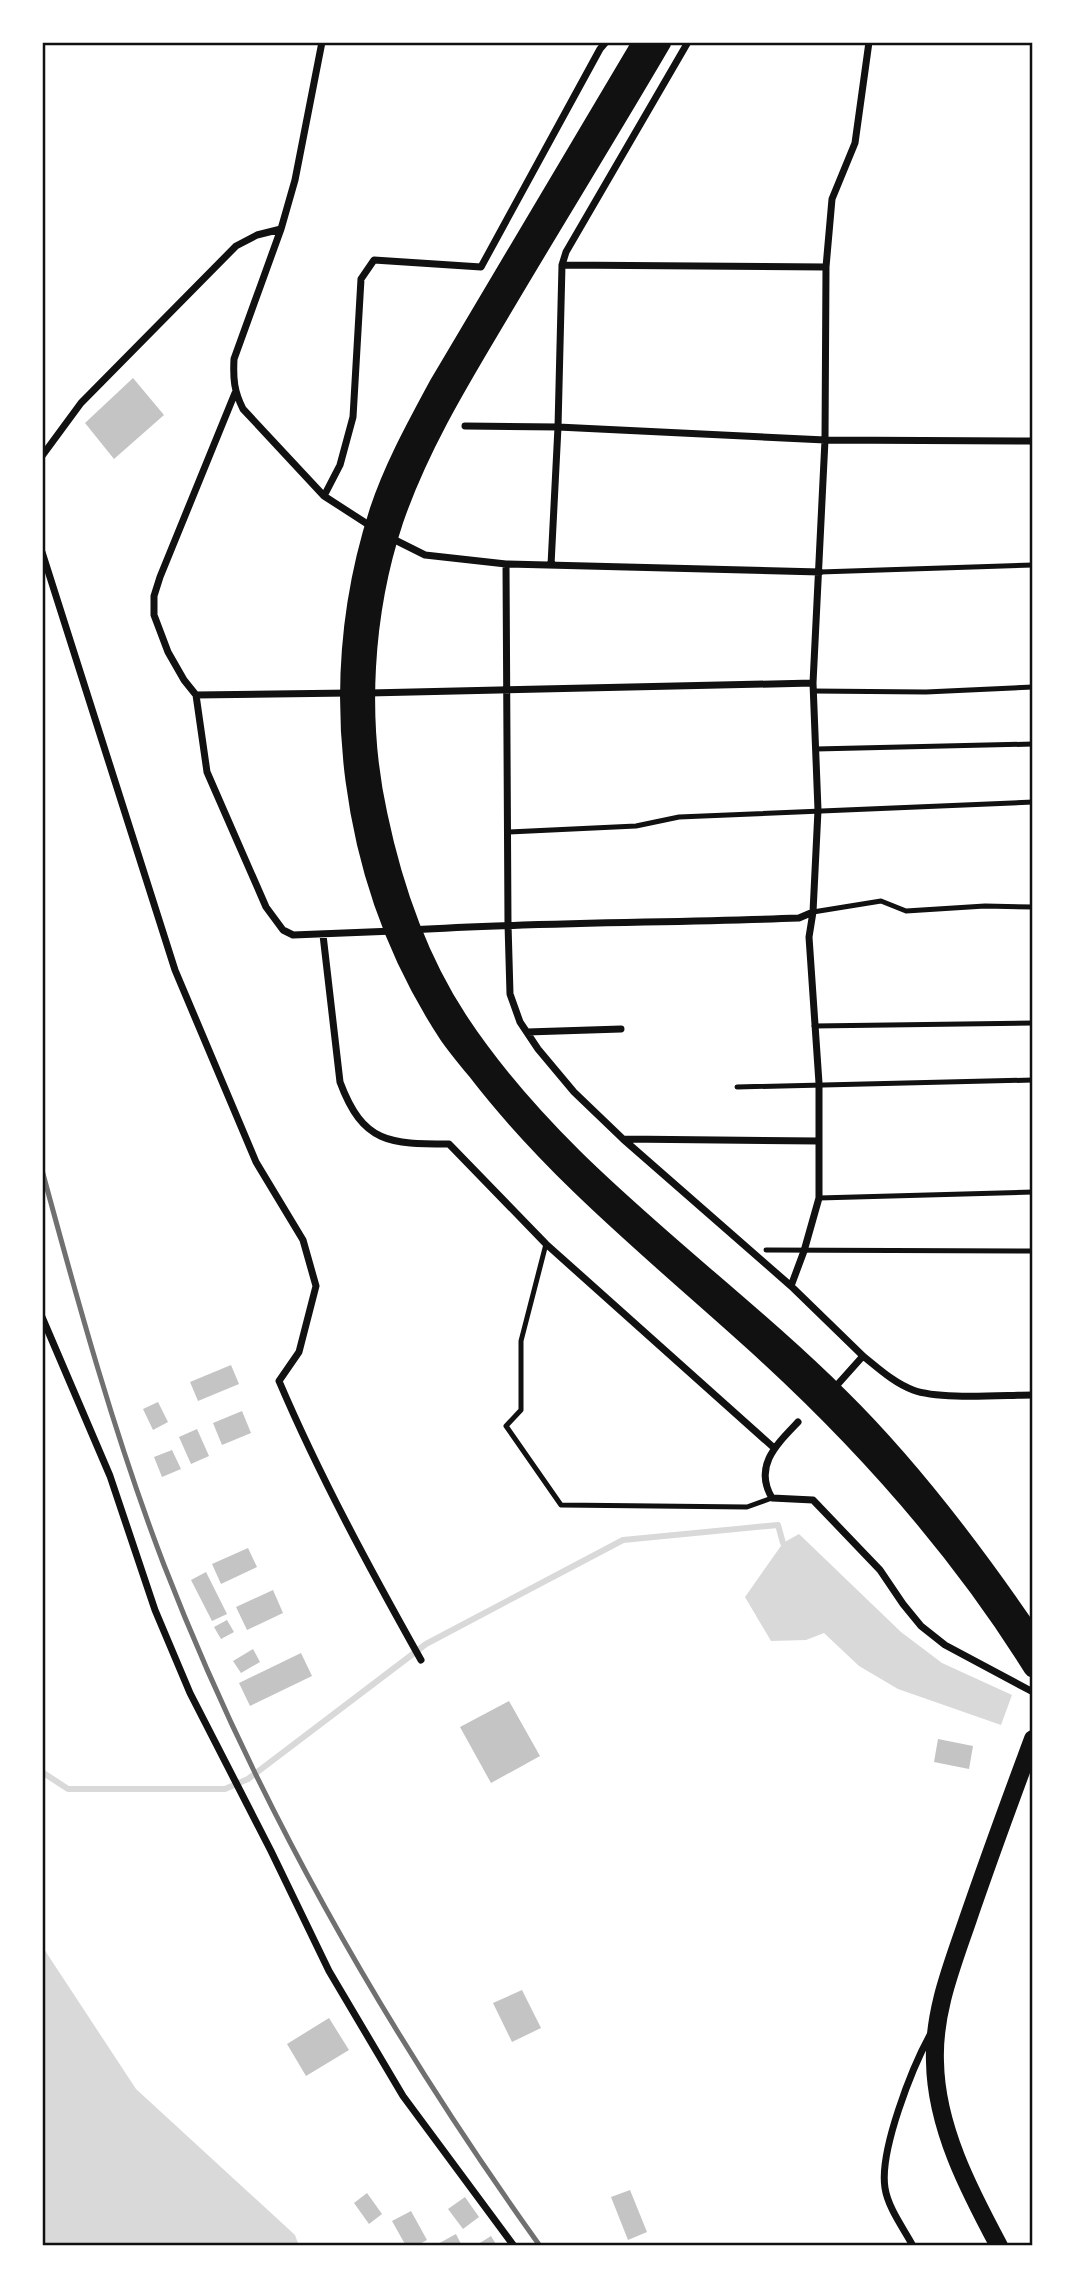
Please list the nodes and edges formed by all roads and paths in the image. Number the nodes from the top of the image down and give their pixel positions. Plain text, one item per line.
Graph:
1 (322, 42) edge
2 (606, 42) edge
3 (642, 42) edge
4 (662, 42) edge
5 (688, 42) edge
6 (869, 42) edge
7 (281, 229) junction
8 (562, 265) junction
9 (826, 267) junction
10 (235, 393) junction
11 (465, 426) dead end
12 (558, 428) junction
13 (825, 440) junction
14 (1033, 441) edge
15 (42, 456) edge
16 (324, 496) junction
17 (386, 517) junction
18 (42, 552) edge
19 (506, 564) junction
20 (551, 565) junction
21 (1033, 565) edge
22 (820, 572) junction
23 (813, 687) junction
24 (1033, 687) edge
25 (507, 691) junction
26 (196, 695) junction
27 (1033, 744) edge
28 (816, 749) junction
29 (1033, 802) edge
30 (818, 810) junction
31 (509, 832) junction
32 (1033, 907) edge
33 (813, 912) junction
34 (508, 924) junction
35 (323, 935) junction
36 (1033, 1023) edge
37 (814, 1026) junction
38 (621, 1029) dead end
39 (527, 1032) junction
40 (1033, 1080) edge
41 (819, 1083) junction
42 (737, 1087) dead end
43 (623, 1139) junction
44 (819, 1141) junction
45 (1033, 1192) edge
46 (819, 1198) junction
47 (546, 1244) junction
48 (766, 1250) dead end
49 (804, 1251) junction
50 (1033, 1251) edge
51 (791, 1286) junction
52 (42, 1317) edge
53 (863, 1356) junction
54 (838, 1384) dead end
55 (1033, 1395) edge
56 (798, 1422) dead end
57 (774, 1447) junction
58 (772, 1498) junction
59 (1030, 1653) edge
60 (421, 1660) dead end
61 (1033, 1692) edge
62 (1033, 1739) edge
63 (936, 2025) junction
64 (514, 2246) edge
65 (914, 2246) edge
66 (999, 2246) edge

1 - 7 street
2 - 16 street
3 - 17 highway
4 - 17 highway
5 - 8 street
6 - 9 street
7 - 10 street
7 - 15 street
8 - 9 street
8 - 12 street
9 - 13 street
10 - 16 street
10 - 26 street
11 - 12 street
12 - 13 street
12 - 20 street
13 - 14 street
13 - 22 street
16 - 19 street
17 - 59 highway
18 - 60 street
19 - 20 street
19 - 25 street
20 - 22 street
21 - 22 lane
22 - 23 street
23 - 24 lane
23 - 25 street
23 - 28 street
25 - 26 street
25 - 31 street
26 - 35 street
27 - 28 lane
28 - 30 street
29 - 30 lane
30 - 31 lane
30 - 33 street
31 - 34 street
32 - 33 lane
33 - 34 street
33 - 37 street
34 - 35 street
34 - 39 street
35 - 47 street
36 - 37 lane
37 - 41 street
38 - 39 street
39 - 43 street
40 - 41 lane
41 - 42 lane
41 - 44 street
43 - 44 street
43 - 51 street
44 - 46 street
45 - 46 lane
46 - 49 street
47 - 57 street
47 - 58 lane
48 - 49 lane
49 - 50 lane
49 - 51 street
51 - 53 street
52 - 64 street
53 - 54 street
53 - 55 street
56 - 57 street
57 - 58 street
58 - 61 street
62 - 63 main road
63 - 65 street
63 - 66 main road

